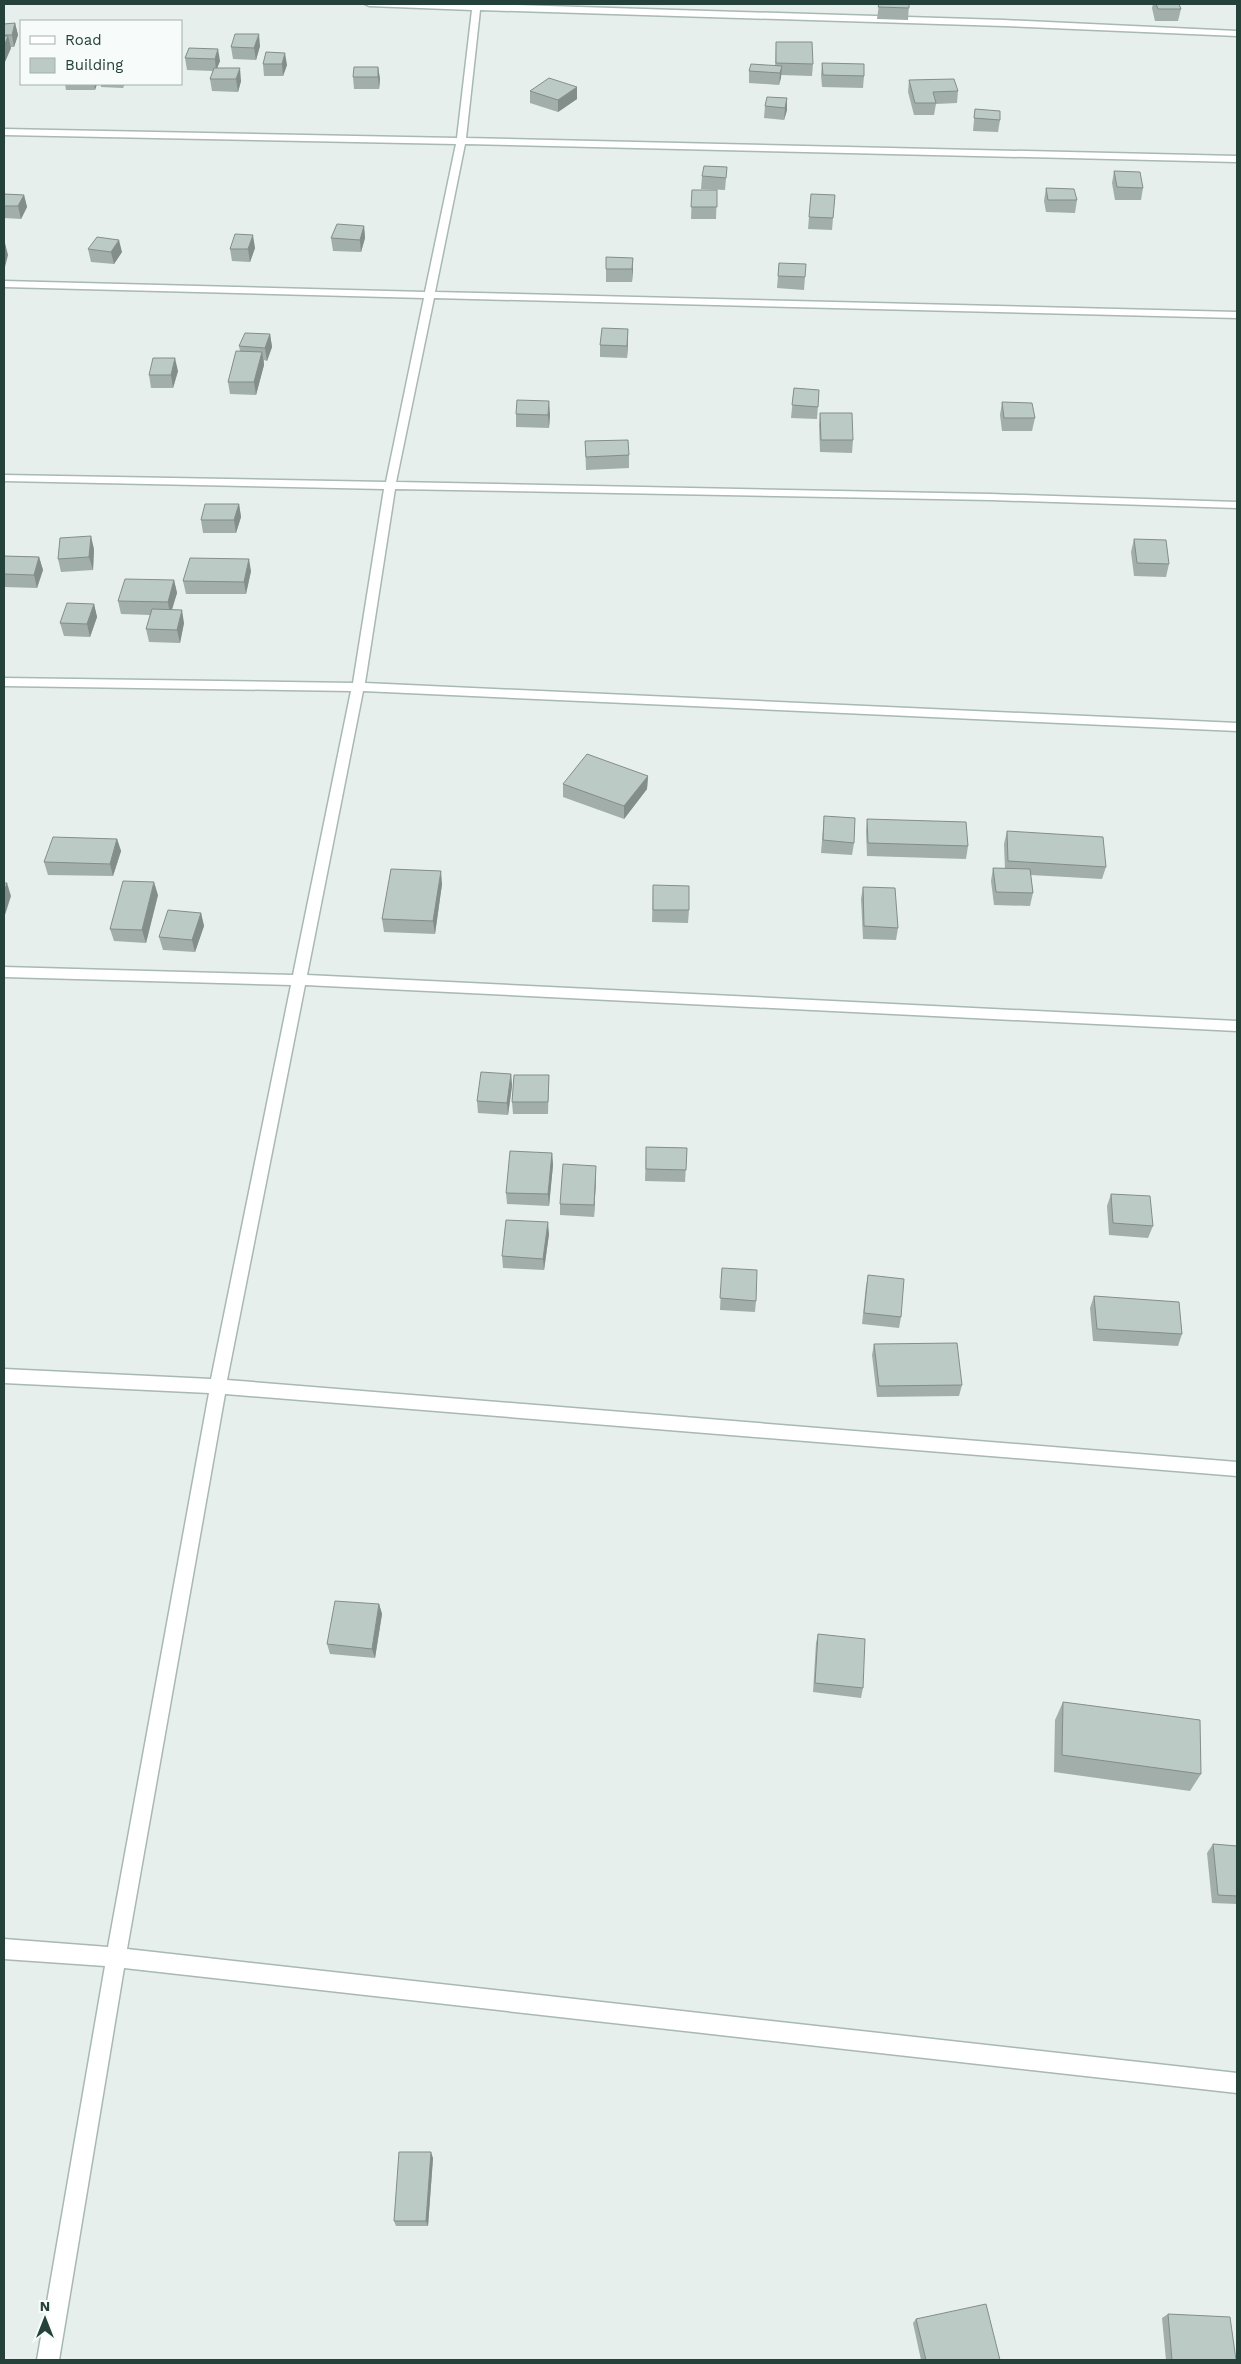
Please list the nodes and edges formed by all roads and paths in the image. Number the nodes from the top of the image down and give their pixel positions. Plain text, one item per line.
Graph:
1 (369, 4) edge
2 (477, 5) edge
3 (1237, 33) edge
4 (4, 132) edge
5 (461, 142) junction
6 (1237, 159) edge
7 (4, 284) edge
8 (429, 293) junction
9 (1237, 315) edge
10 (4, 478) edge
11 (390, 487) junction
12 (1237, 505) edge
13 (4, 682) edge
14 (358, 688) junction
15 (1237, 727) edge
16 (4, 972) edge
17 (299, 980) junction
18 (1237, 1026) edge
19 (4, 1376) edge
20 (218, 1386) junction
21 (1237, 1469) edge
22 (4, 1949) edge
23 (116, 1957) junction
24 (1237, 2083) edge
25 (48, 2360) edge

1 - 2 street
2 - 3 street
2 - 5 street
4 - 5 street
5 - 6 street
5 - 8 street
7 - 8 street
8 - 9 street
8 - 11 street
10 - 11 street
11 - 12 street
11 - 14 street
13 - 14 street
14 - 15 street
14 - 17 street
16 - 17 street
17 - 18 street
17 - 20 street
19 - 20 street
20 - 21 street
20 - 23 street
22 - 23 street
23 - 24 street
23 - 25 street

